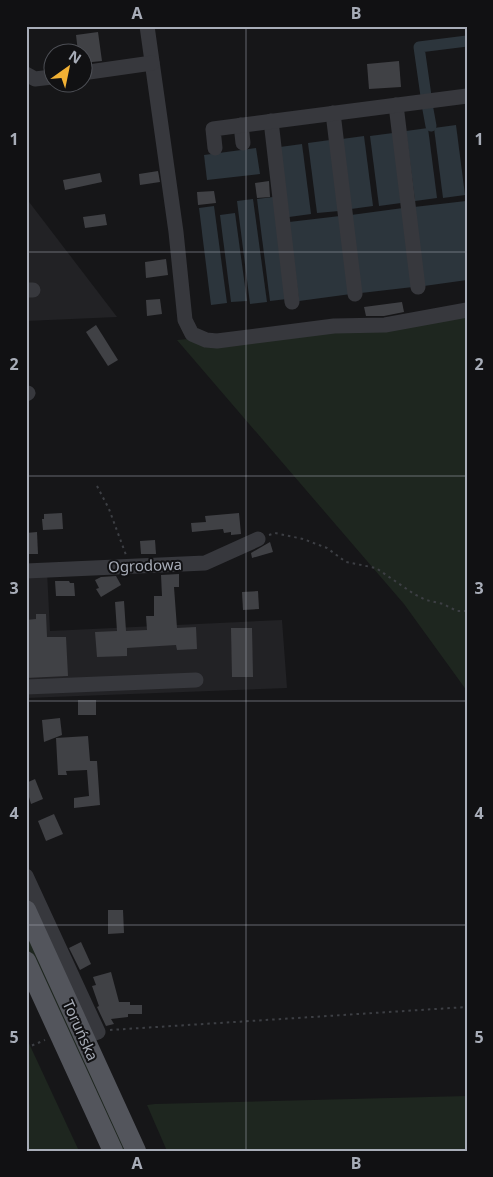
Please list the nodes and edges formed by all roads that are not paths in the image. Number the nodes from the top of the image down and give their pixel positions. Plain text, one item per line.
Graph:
1 (147, 26) edge
2 (152, 62) junction
3 (92, 71) edge
4 (26, 74) edge
5 (42, 79) edge
6 (467, 96) edge
7 (396, 105) junction
8 (333, 113) junction
9 (272, 121) junction
10 (241, 125) junction
11 (243, 143) dead end
12 (215, 148) dead end
13 (418, 287) dead end
14 (355, 294) dead end
15 (292, 302) dead end
16 (467, 310) edge
17 (258, 539) road end
18 (26, 571) edge
19 (196, 680) dead end
20 (26, 686) edge
21 (26, 876) edge
22 (26, 910) edge
23 (26, 961) edge
24 (91, 1035) junction
25 (113, 1151) edge
26 (136, 1151) edge

1 - 2 street
2 - 3 street
2 - 16 street
4 - 5 street
6 - 7 street
7 - 8 street
7 - 13 street
8 - 9 street
8 - 14 street
9 - 10 street
9 - 15 street
10 - 11 street
10 - 12 street
17 - 18 street, Ogrodowa
19 - 20 street
21 - 24 street
22 - 24 main road, Toruńska
23 - 25 main road, Toruńska
24 - 26 main road, Toruńska

